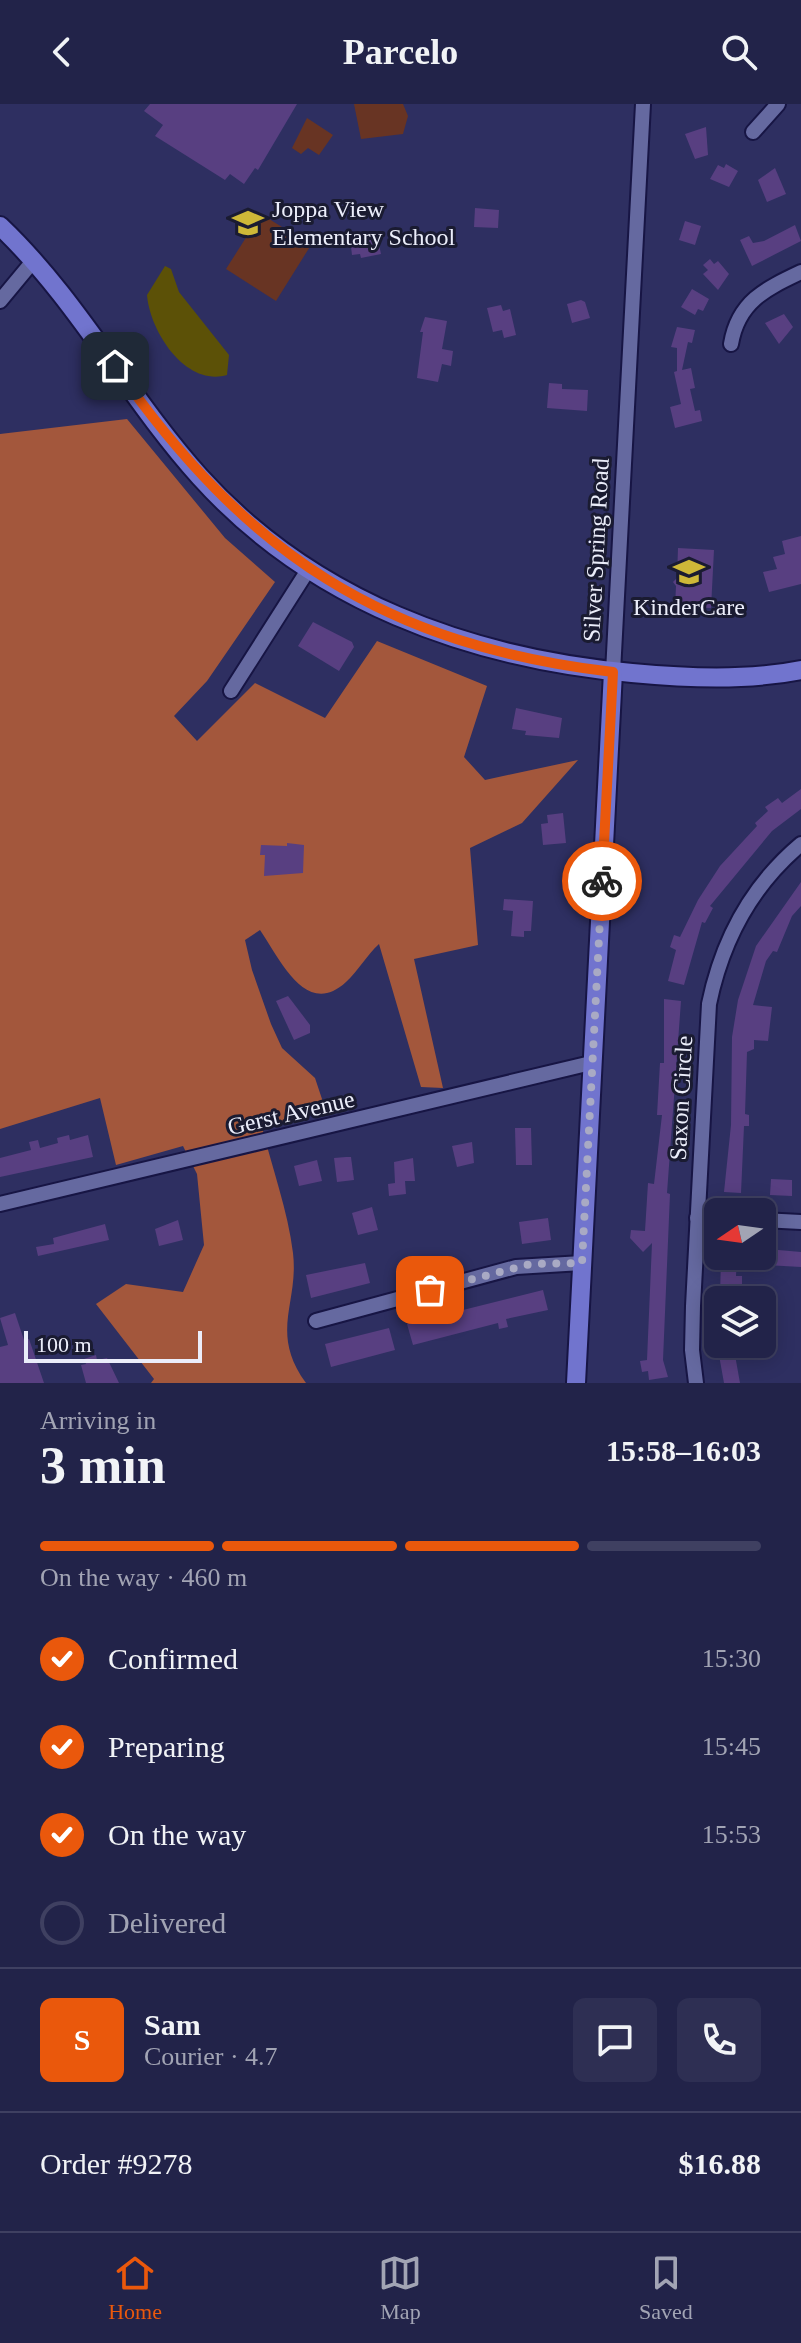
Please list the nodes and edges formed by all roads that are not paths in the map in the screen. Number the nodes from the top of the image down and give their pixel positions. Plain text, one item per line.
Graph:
1 (643, 104) edge
2 (778, 104) edge
3 (753, 132) dead end
4 (0, 226) edge
5 (34, 260) junction
6 (801, 272) edge
7 (0, 301) edge
8 (731, 344) dead end
9 (308, 570) junction
10 (801, 670) edge
11 (613, 672) junction
12 (231, 691) dead end
13 (801, 844) edge
14 (591, 1063) junction
15 (0, 1204) edge
16 (697, 1218) junction
17 (704, 1218) edge
18 (776, 1221) edge
19 (801, 1222) edge
20 (582, 1263) junction
21 (316, 1321) dead end
22 (576, 1383) edge
23 (696, 1383) edge

1 - 11 street, Silver Spring Road
2 - 3 street
4 - 5 main road
5 - 7 street
5 - 9 main road
6 - 8 street
9 - 11 main road
9 - 12 street
10 - 11 main road
11 - 14 main road, Silver Spring Road
13 - 16 street, Saxon Circle
14 - 15 street, Gerst Avenue
14 - 20 main road, Silver Spring Road
16 - 17 street
16 - 23 street, Saxon Circle
18 - 19 street
20 - 21 street
20 - 22 main road, Silver Spring Road

